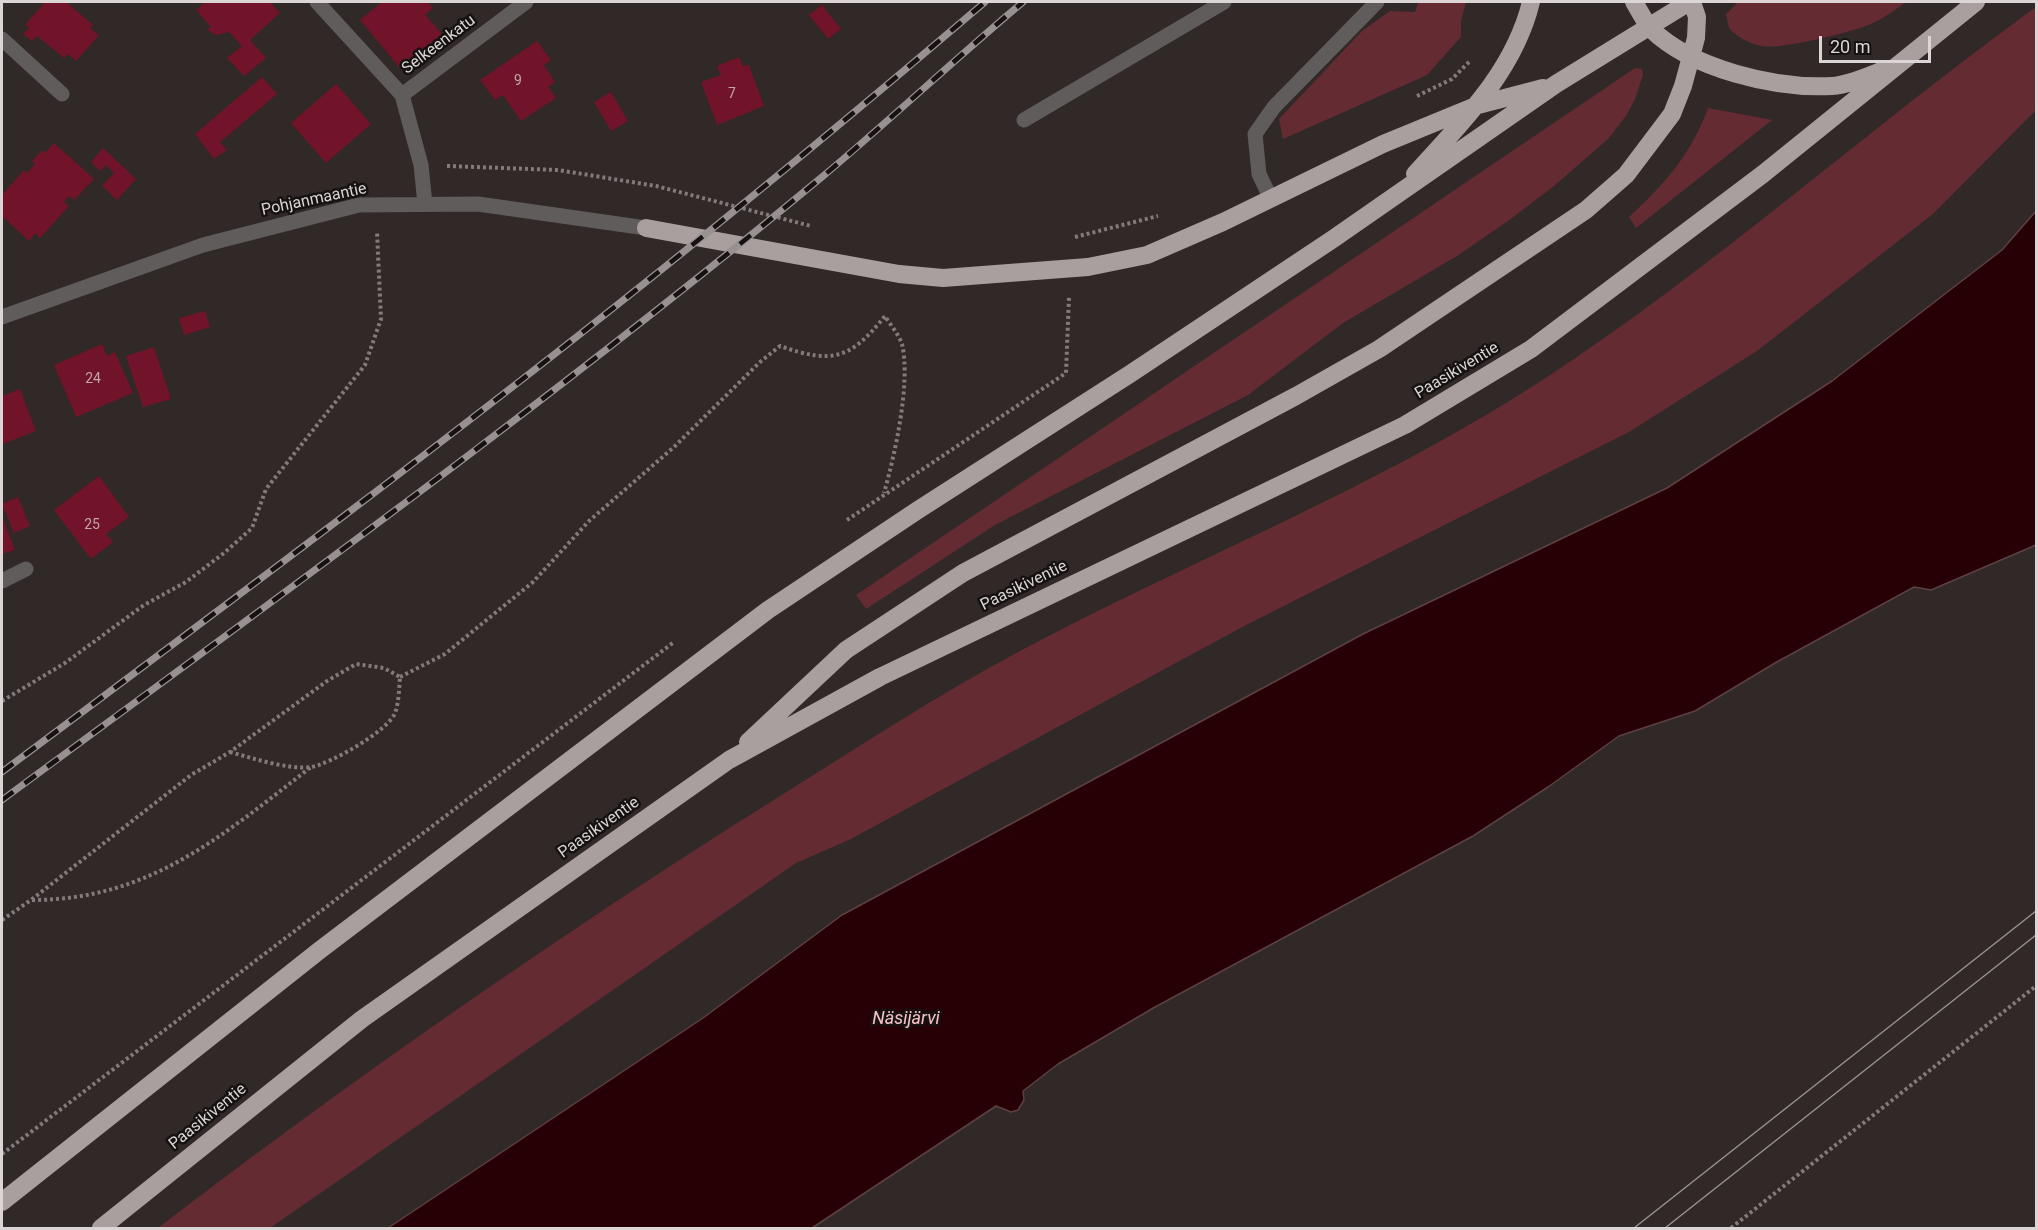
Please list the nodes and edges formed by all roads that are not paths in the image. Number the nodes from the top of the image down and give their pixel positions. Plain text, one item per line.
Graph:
1 (317, 2) edge
2 (526, 2) edge
3 (1224, 2) edge
4 (1377, 2) edge
5 (1532, 2) edge
6 (1634, 2) edge
7 (1690, 2) edge
8 (1976, 2) edge
9 (1650, 27) junction
10 (2, 39) edge
11 (1692, 56) junction
12 (1898, 66) junction
13 (1556, 84) junction
14 (62, 94) dead end
15 (402, 95) junction
16 (1478, 105) junction
17 (1024, 120) dead end
18 (1394, 197) junction
19 (1271, 199) junction
20 (425, 204) junction
21 (646, 228) joint
22 (2, 317) edge
23 (26, 568) dead end
24 (2, 581) edge
25 (729, 760) junction
26 (2, 1202) edge
27 (100, 1228) edge

1 - 15 street, Selkeenkatu
2 - 15 street, Selkeenkatu
3 - 17 street
4 - 19 street
5 - 16 highway
6 - 9 highway
7 - 9 highway
7 - 11 highway
8 - 12 highway, Paasikiventie
9 - 11 highway
9 - 13 highway
10 - 14 street
11 - 12 highway
11 - 25 highway
12 - 25 highway, Paasikiventie
13 - 16 highway
13 - 18 highway
15 - 20 street, Selkeenkatu
16 - 18 highway
16 - 19 highway
18 - 26 highway
19 - 21 highway
20 - 21 street, Pohjanmaantie
20 - 22 street, Pohjanmaantie
23 - 24 street
25 - 27 highway, Paasikiventie

